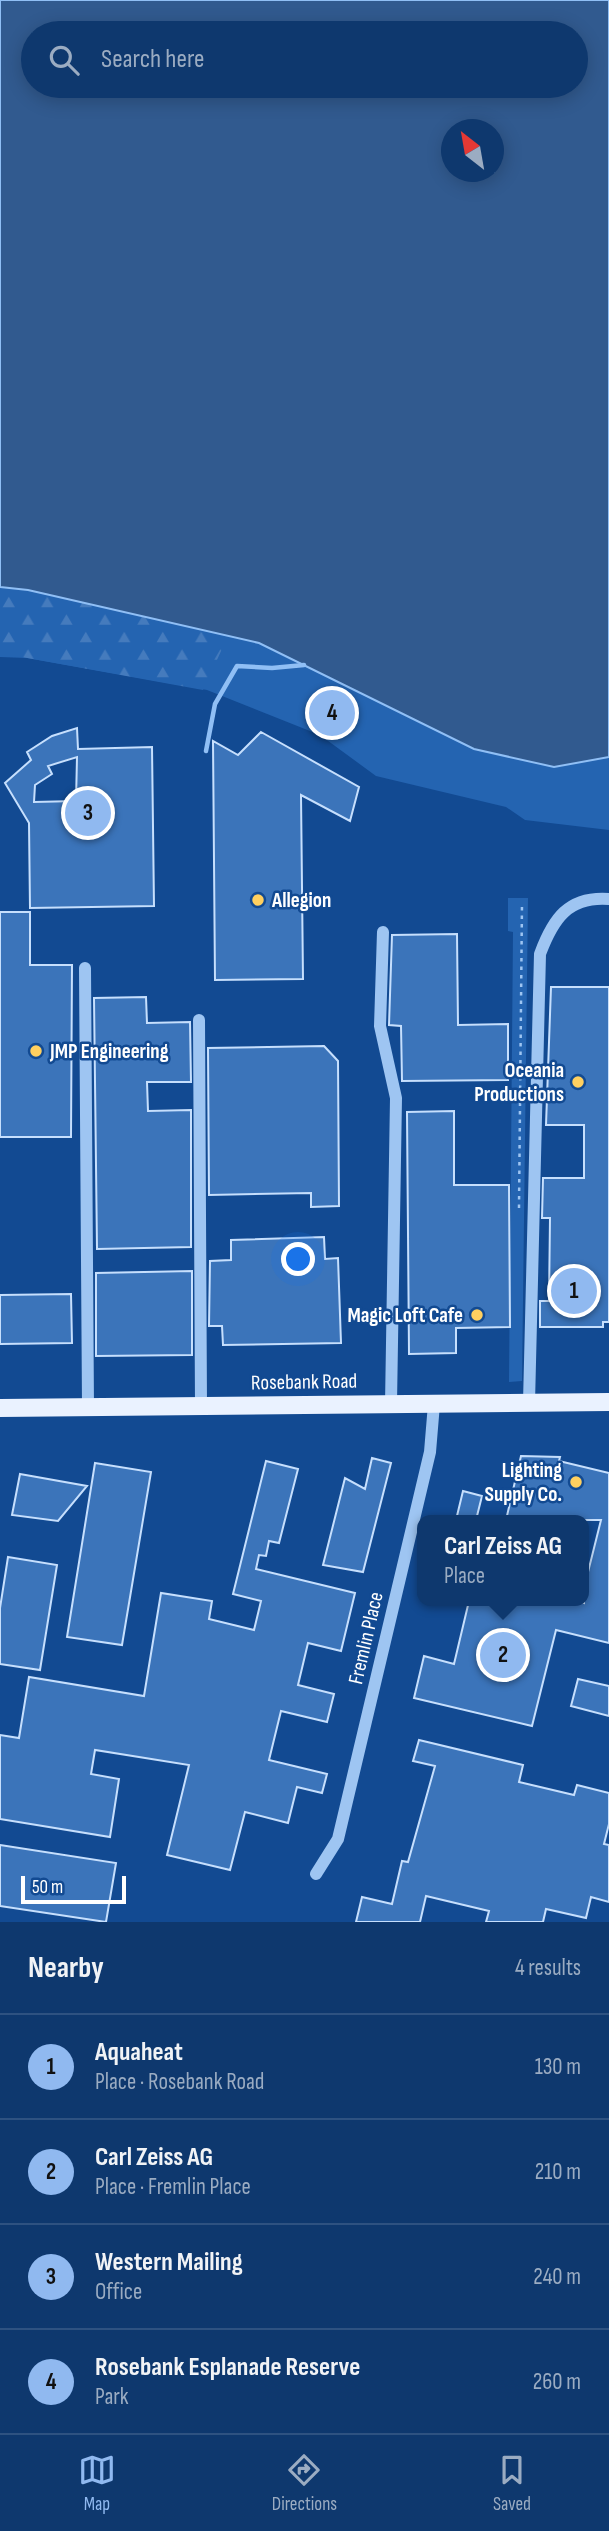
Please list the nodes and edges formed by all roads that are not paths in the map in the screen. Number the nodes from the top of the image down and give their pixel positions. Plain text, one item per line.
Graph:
1 (609, 899) edge
2 (383, 932) dead end
3 (85, 968) dead end
4 (198, 1020) dead end
5 (609, 1402) edge
6 (529, 1403) junction
7 (391, 1404) junction
8 (433, 1404) junction
9 (201, 1406) junction
10 (88, 1407) junction
11 (0, 1408) edge
12 (316, 1874) dead end

1 - 6 street
2 - 7 street
3 - 10 street
4 - 9 street
5 - 6 main road, Rosebank Road
6 - 8 main road, Rosebank Road
7 - 8 main road, Rosebank Road
7 - 9 main road, Rosebank Road
8 - 12 street, Fremlin Place
9 - 10 main road, Rosebank Road
10 - 11 main road, Rosebank Road

